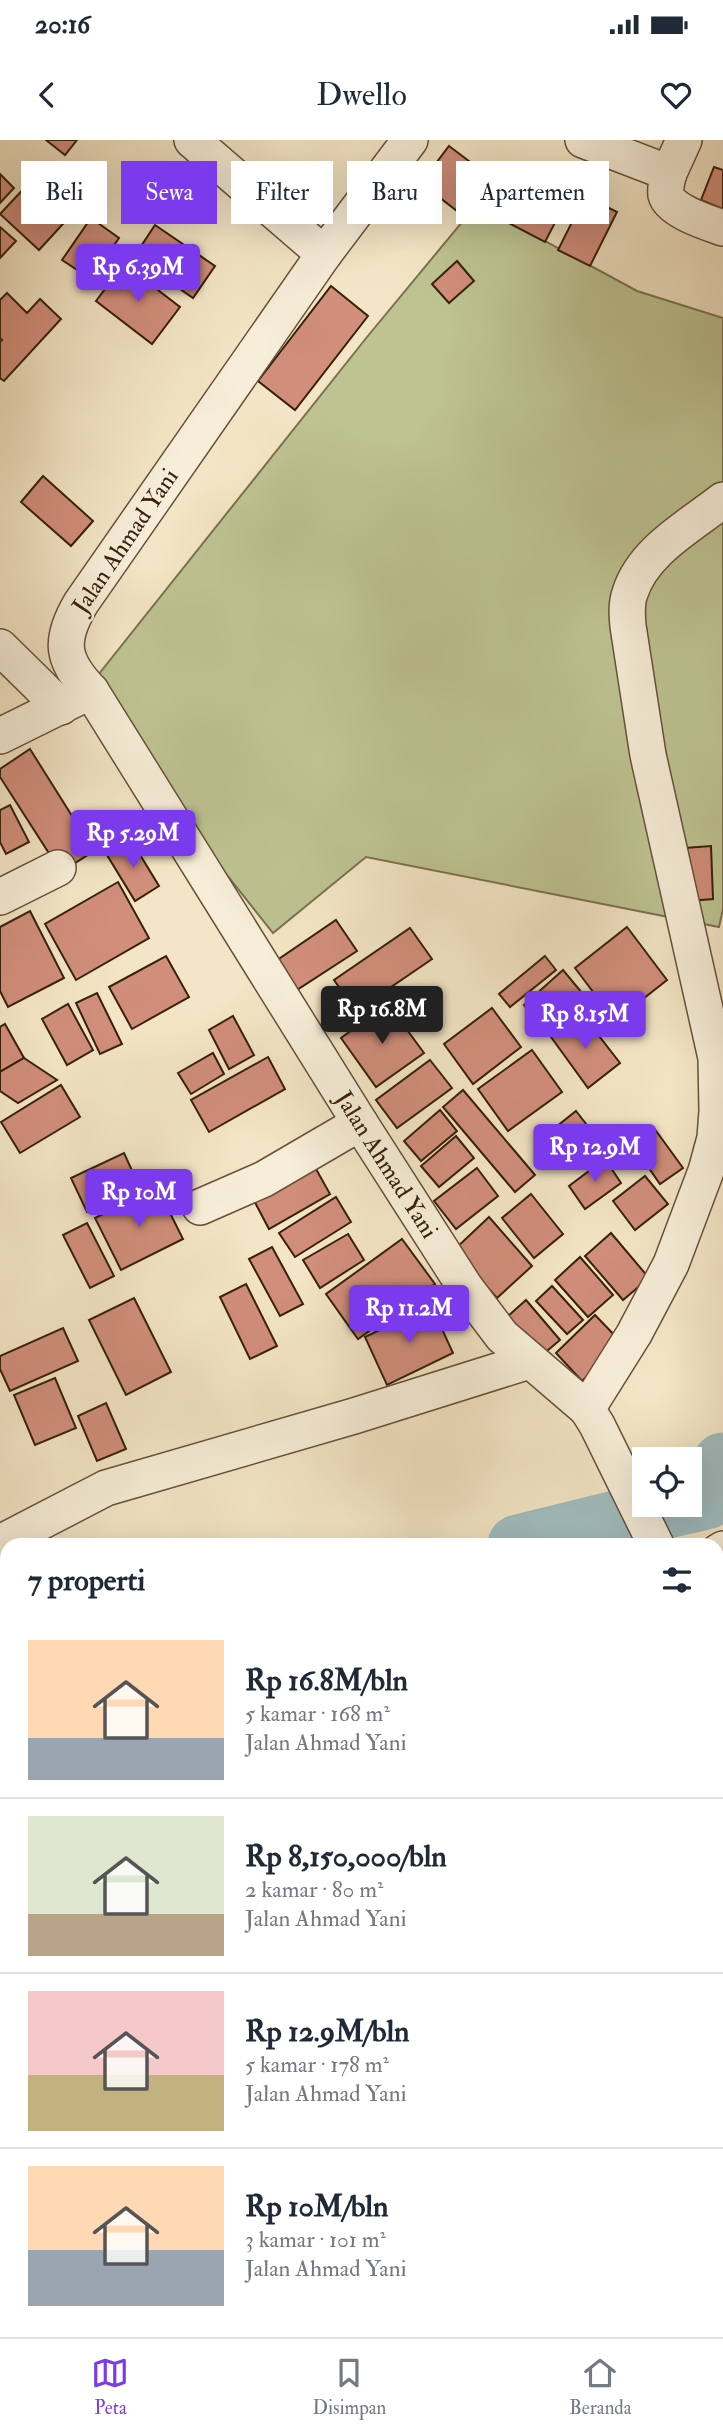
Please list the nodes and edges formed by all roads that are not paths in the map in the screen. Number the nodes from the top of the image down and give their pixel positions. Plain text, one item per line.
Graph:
1 (192, 140) edge
2 (410, 140) edge
3 (583, 140) edge
4 (684, 140) edge
5 (668, 173) junction
6 (723, 228) edge
7 (324, 254) junction
8 (723, 500) edge
9 (0, 647) edge
10 (91, 691) junction
11 (61, 707) junction
12 (0, 736) edge
13 (58, 868) dead end
14 (0, 897) edge
15 (360, 1123) junction
16 (200, 1207) dead end
17 (529, 1361) junction
18 (592, 1417) junction
19 (10, 1538) edge
20 (652, 1538) edge

1 - 7 street
2 - 7 street, Jalan Ahmad Yani
3 - 5 street
4 - 5 street
5 - 6 street
7 - 10 street, Jalan Ahmad Yani
8 - 18 street
9 - 11 street
10 - 11 street
10 - 15 street, Jalan Ahmad Yani
11 - 12 street
13 - 14 street
15 - 16 street
15 - 17 street, Jalan Ahmad Yani
17 - 18 street, Jalan Ahmad Yani
17 - 19 street
18 - 20 street, Jalan Ahmad Yani

